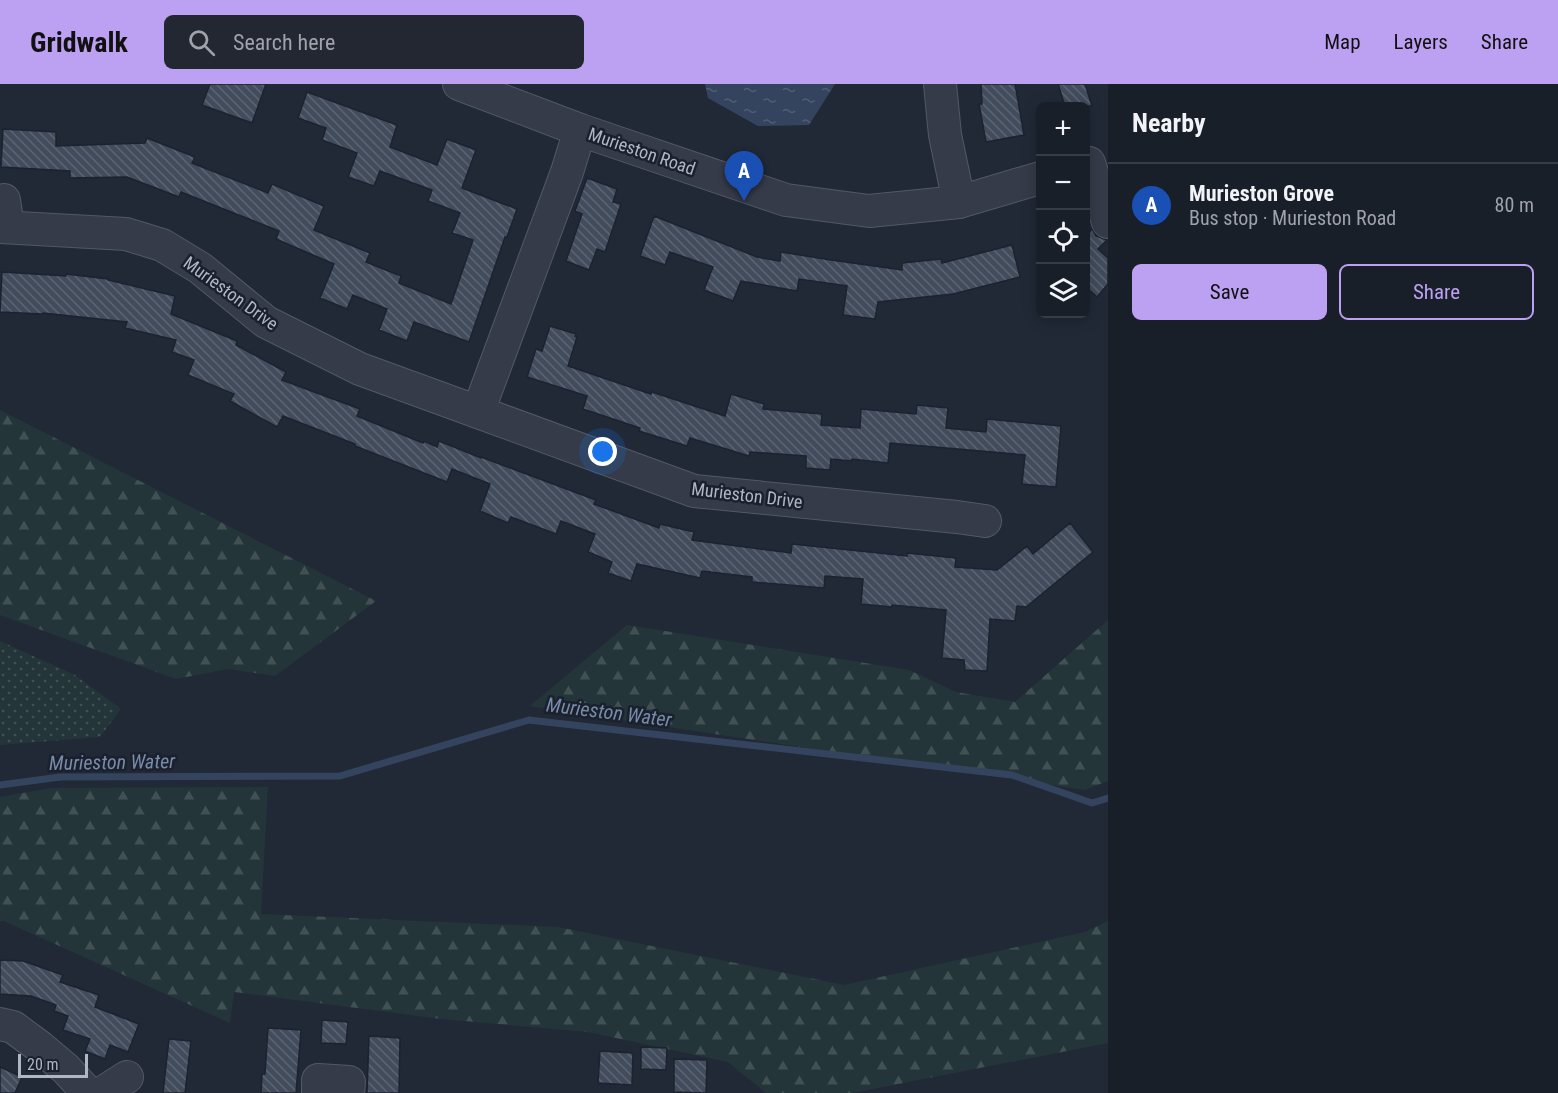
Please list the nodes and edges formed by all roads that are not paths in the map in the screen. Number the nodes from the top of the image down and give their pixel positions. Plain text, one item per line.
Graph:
1 (459, 84) edge
2 (940, 84) edge
3 (580, 130) junction
4 (1094, 161) edge
5 (1036, 179) edge
6 (959, 202) junction
7 (4, 218) edge
8 (1108, 222) edge
9 (478, 412) junction
10 (967, 510) dead end
11 (0, 1024) edge
12 (88, 1093) edge
13 (318, 1093) edge
14 (348, 1093) edge

1 - 3 street, Murieston Road
2 - 6 street
3 - 6 street, Murieston Road
3 - 9 street
4 - 8 street
5 - 6 street, Murieston Road
7 - 9 street, Murieston Drive
9 - 10 street, Murieston Drive
11 - 12 street
13 - 14 street

